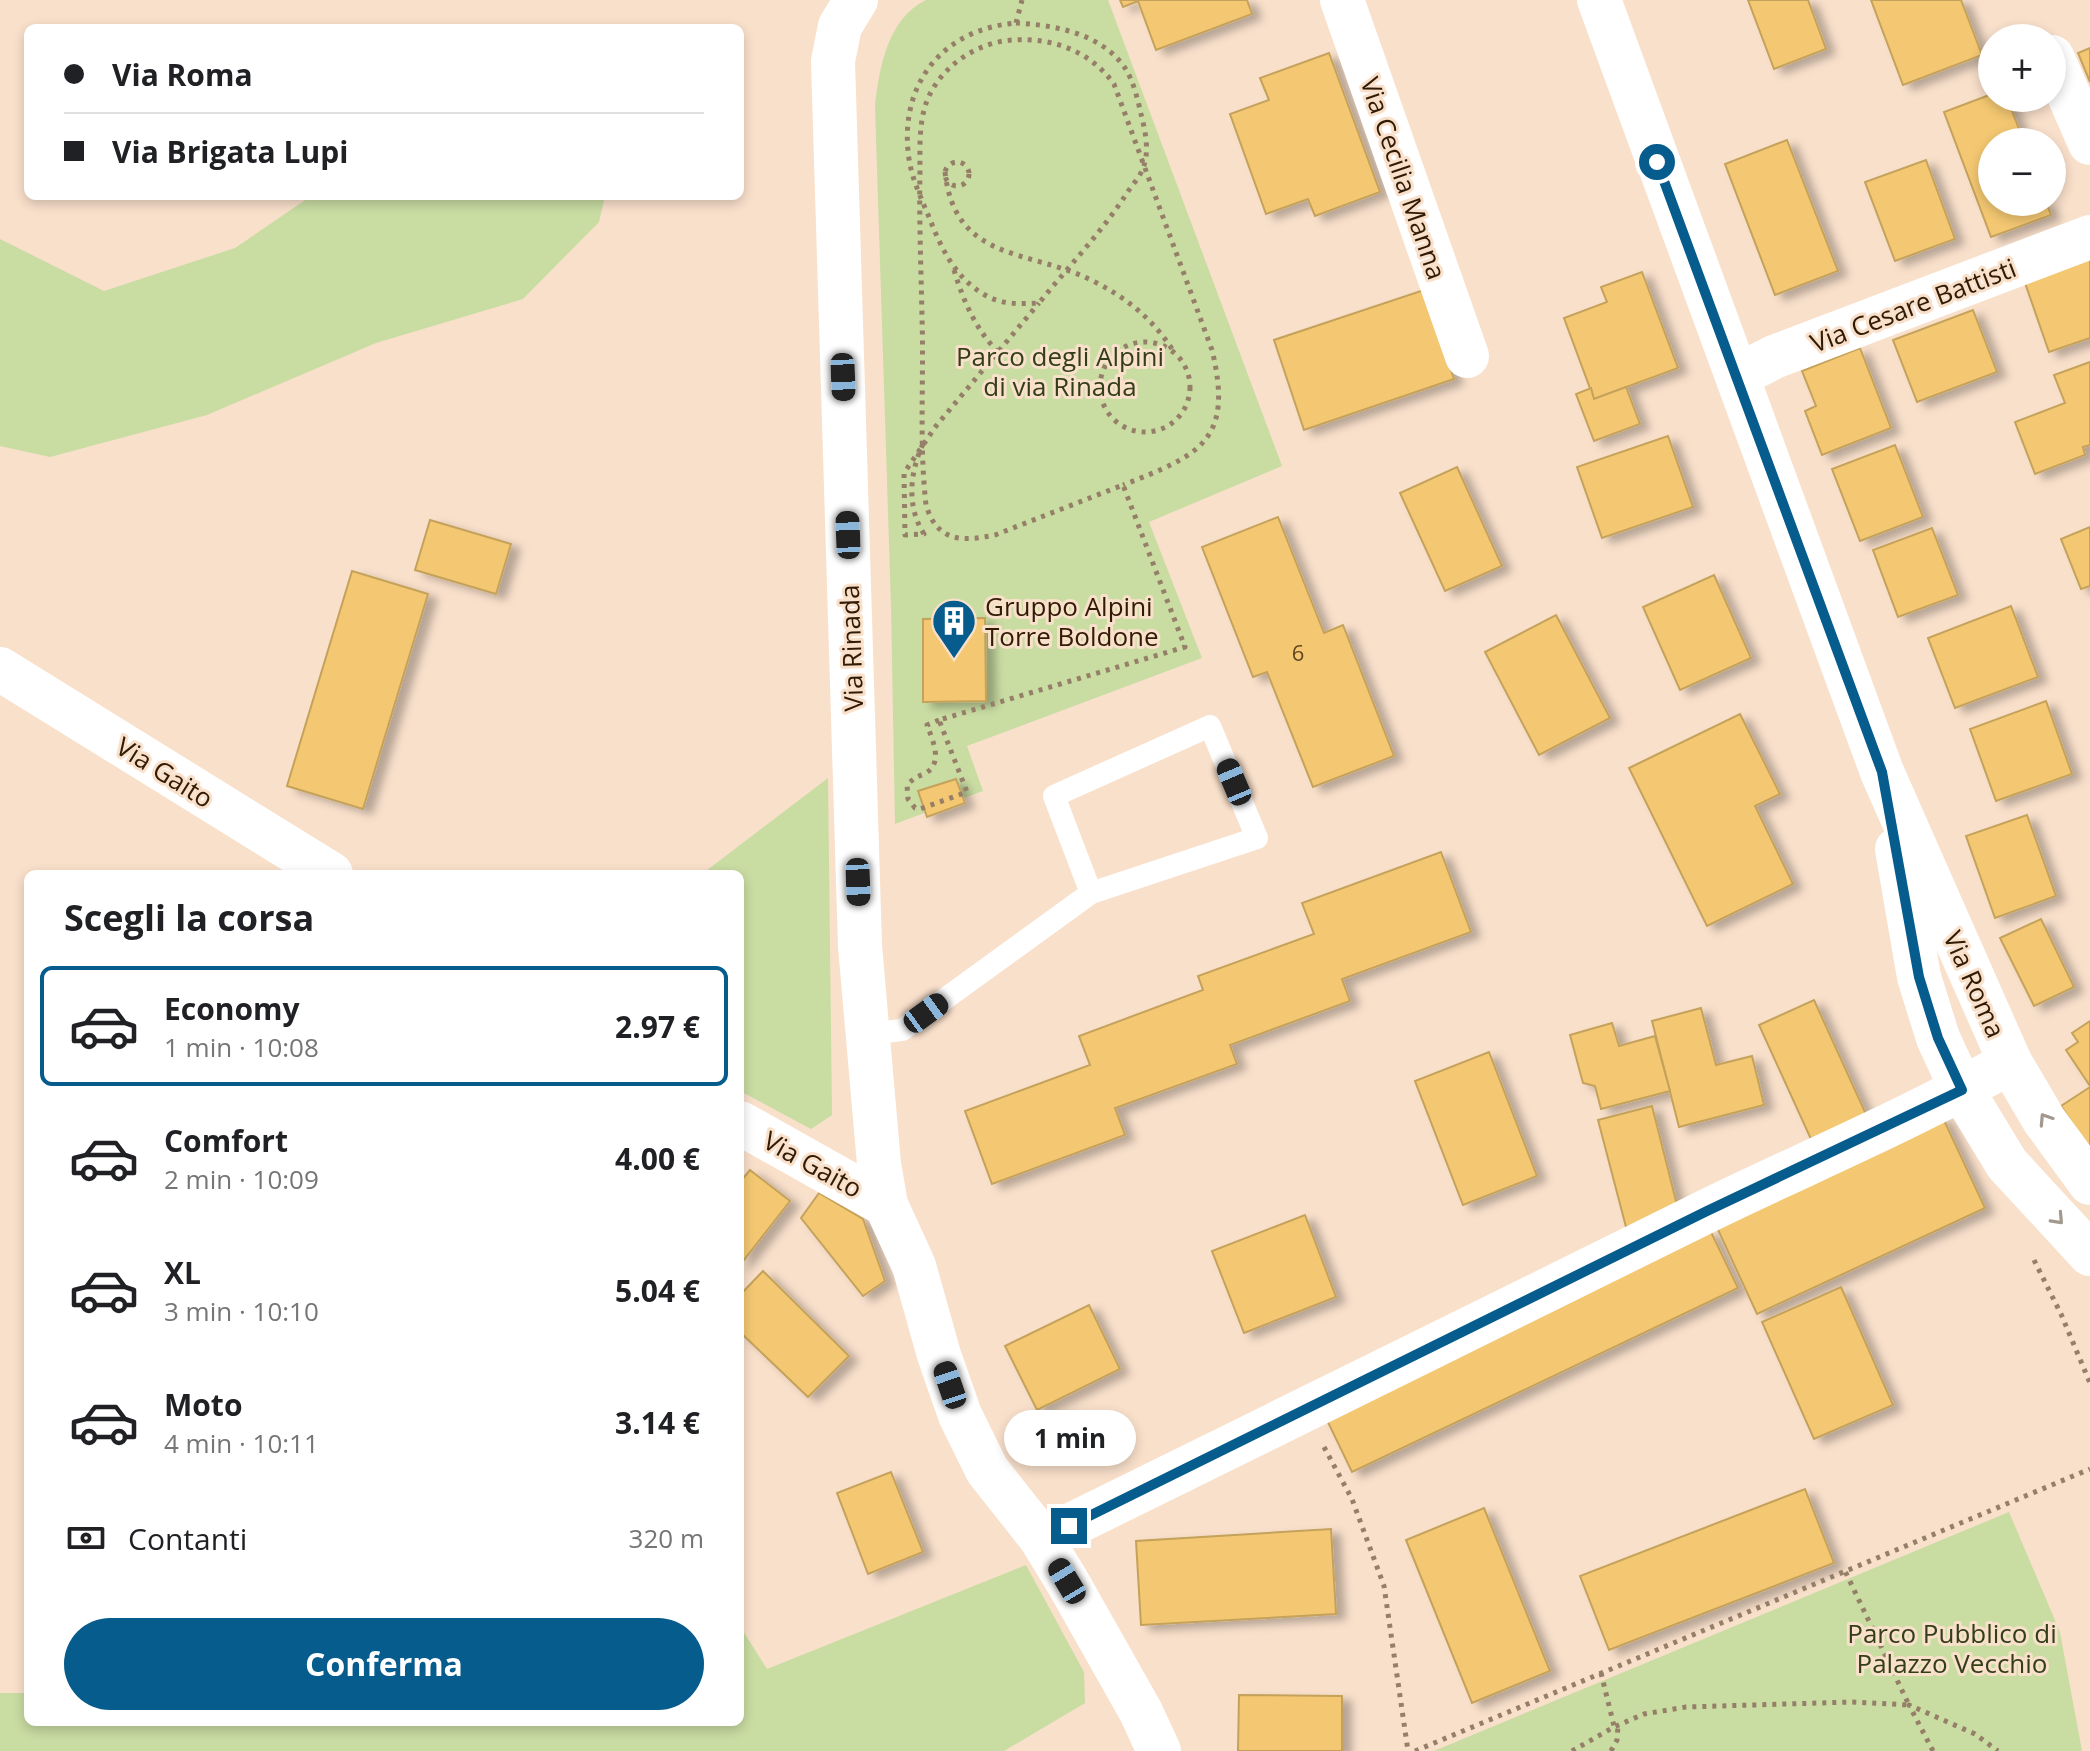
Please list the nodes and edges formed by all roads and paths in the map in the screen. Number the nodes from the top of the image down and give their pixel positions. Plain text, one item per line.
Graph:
1 (856, 0) edge
2 (1022, 0) edge
3 (1342, 0) edge
4 (1599, 0) edge
5 (1016, 23) junction
6 (2066, 89) edge
7 (2090, 143) edge
8 (1144, 167) junction
9 (945, 172) junction
10 (919, 194) junction
11 (2090, 237) edge
12 (954, 269) junction
13 (1067, 271) junction
14 (1039, 303) junction
15 (997, 351) junction
16 (1174, 352) junction
17 (1467, 356) dead end
18 (1737, 376) junction
19 (924, 443) junction
20 (1123, 485) junction
21 (1185, 647) junction
22 (1190, 657) dead end
23 (0, 669) edge
24 (939, 720) junction
25 (1882, 772) junction
26 (325, 870) edge
27 (1091, 893) junction
28 (867, 1034) junction
29 (2010, 1062) junction
30 (1962, 1090) junction
31 (744, 1125) edge
32 (2090, 1183) edge
33 (886, 1205) junction
34 (2090, 1254) edge
35 (1305, 1412) junction
36 (2090, 1469) edge
37 (1040, 1537) junction
38 (1845, 1571) junction
39 (1601, 1673) junction
40 (1909, 1705) junction
41 (1616, 1726) junction
42 (1159, 1751) edge
43 (1408, 1751) edge
44 (1415, 1751) edge
45 (1572, 1751) edge
46 (1611, 1751) edge
47 (1933, 1751) edge
48 (1998, 1751) edge

1 - 28 street, Via Rinada
2 - 5 path
3 - 17 street, Via Cecilia Manna
4 - 18 street, Via Roma
5 - 8 path
5 - 10 path
6 - 7 street
8 - 10 path
8 - 13 path
8 - 20 path
9 - 9 path
9 - 13 path
10 - 12 path
10 - 19 path
11 - 18 street, Via Cesare Battisti
12 - 14 path
12 - 15 path
13 - 14 path
13 - 16 path
14 - 15 path
15 - 19 path
16 - 16 path
18 - 25 street, Via Roma
19 - 19 path
19 - 20 path
20 - 21 path
21 - 22 path
21 - 24 path
23 - 26 street, Via Gaito
24 - 24 path
25 - 29 street, Via Roma
25 - 30 street, Via Roma
27 - 27 lane
27 - 28 lane
28 - 33 street, Via Rinada
29 - 30 street
32 -> 29 street, Via Roma
30 -> 34 street, Via Roma
30 - 35 street
31 - 33 street, Via Gaito
33 - 37 street, Via Rinada
35 - 37 street
35 - 43 path
36 - 38 path
37 - 42 street, Via Rinada
38 - 39 path
38 - 40 path
39 - 41 path
39 - 44 path
40 - 41 path
40 - 47 path
40 - 48 path
41 - 45 path
41 - 46 path

